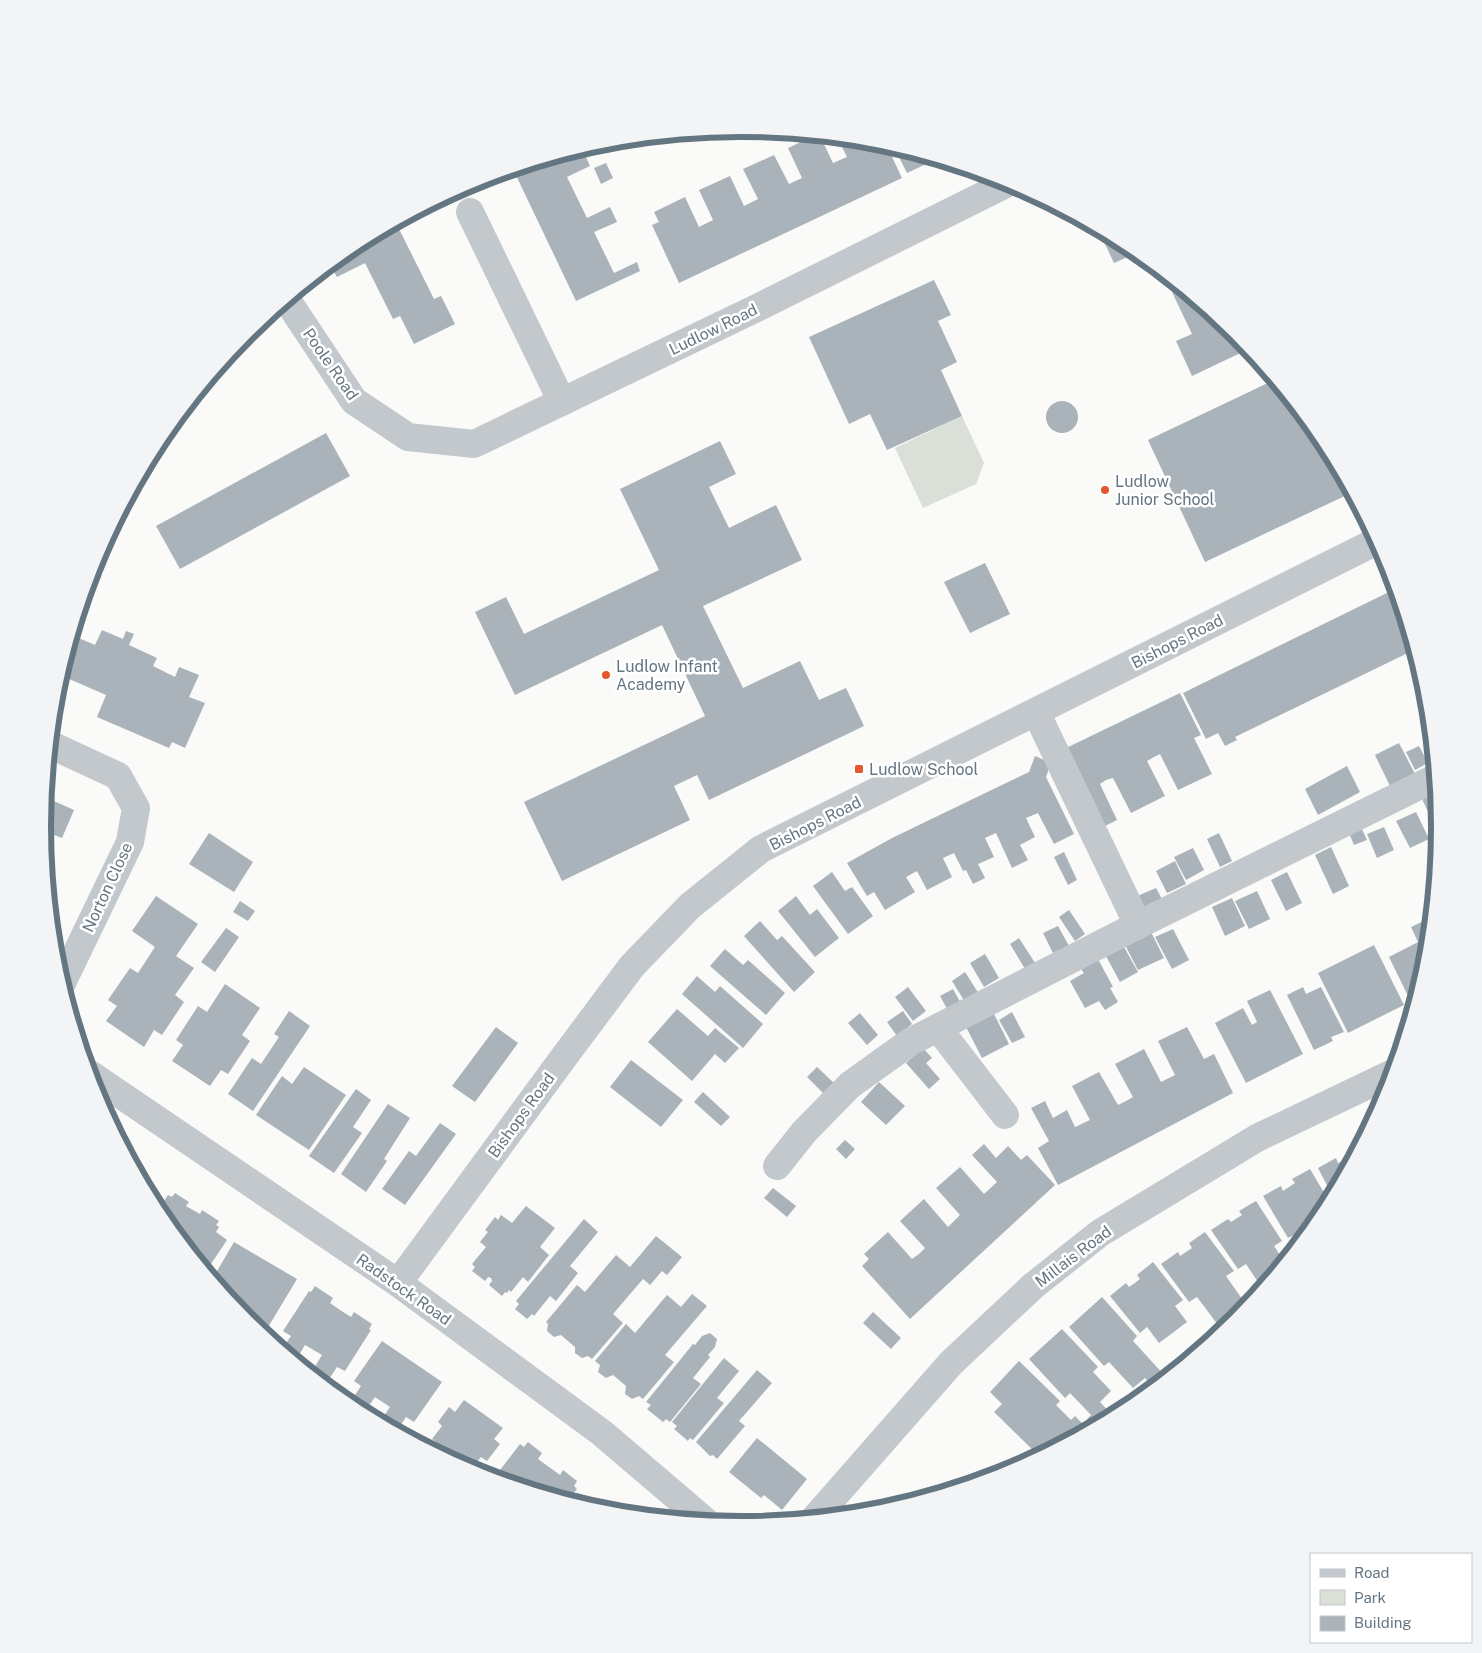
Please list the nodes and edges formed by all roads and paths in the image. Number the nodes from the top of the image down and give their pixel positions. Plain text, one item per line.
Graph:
1 (1000, 187) edge
2 (470, 212) dead end
3 (290, 305) edge
4 (562, 402) junction
5 (408, 437) joint
6 (1370, 544) edge
7 (1036, 712) junction
8 (56, 748) edge
9 (1429, 781) edge
10 (1138, 925) junction
11 (67, 972) edge
12 (938, 1028) junction
13 (1383, 1078) edge
14 (101, 1081) edge
15 (1005, 1115) dead end
16 (777, 1166) dead end
17 (398, 1283) junction
18 (821, 1511) edge
19 (697, 1515) edge

1 - 4 street, Ludlow Road
2 - 4 street
3 - 5 street, Poole Road
4 - 5 street, Ludlow Road
6 - 7 street, Bishops Road
7 - 10 street
7 - 17 street, Bishops Road
8 - 11 street, Norton Close
9 - 10 street
10 - 12 street
12 - 15 street
12 - 16 street
13 - 18 street, Millais Road
14 - 17 street, Radstock Road
17 - 19 street, Radstock Road

